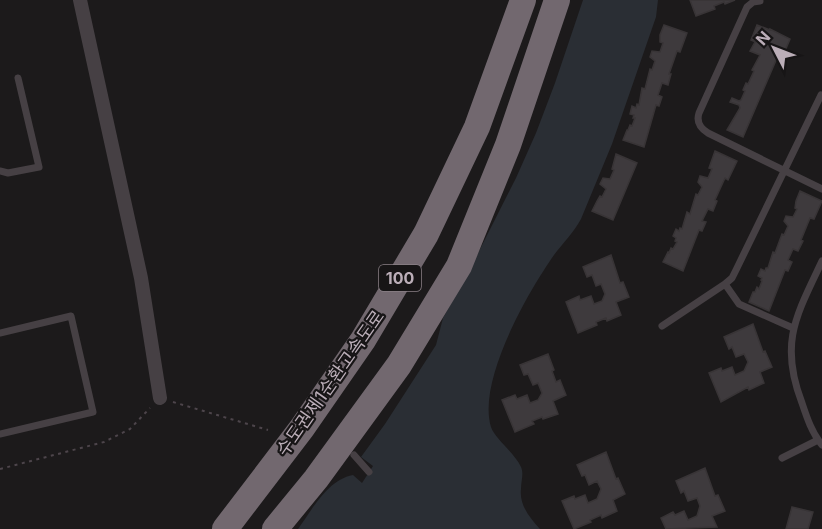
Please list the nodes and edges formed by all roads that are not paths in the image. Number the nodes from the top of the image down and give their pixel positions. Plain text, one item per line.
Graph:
1 (80, 0) edge
2 (524, 0) edge
3 (557, 0) edge
4 (760, 1) edge
5 (18, 78) dead end
6 (821, 95) edge
7 (0, 171) edge
8 (784, 171) junction
9 (822, 189) edge
10 (822, 261) edge
11 (725, 284) junction
12 (662, 326) dead end
13 (793, 328) junction
14 (0, 333) edge
15 (160, 398) road end
16 (0, 434) edge
17 (820, 443) edge
18 (354, 455) dead end
19 (782, 458) dead end
20 (369, 472) dead end
21 (225, 529) edge
22 (275, 529) edge

1 - 15 street
2 - 21 highway, 수도권제1순환고속도로 / 100
3 - 22 highway, 100
4 - 8 lane
5 - 7 lane
6 - 8 lane
8 - 9 lane
8 - 11 lane
10 - 13 lane
11 - 12 lane
11 - 13 lane
13 - 17 lane
14 - 16 lane
17 - 19 lane
18 - 20 lane

